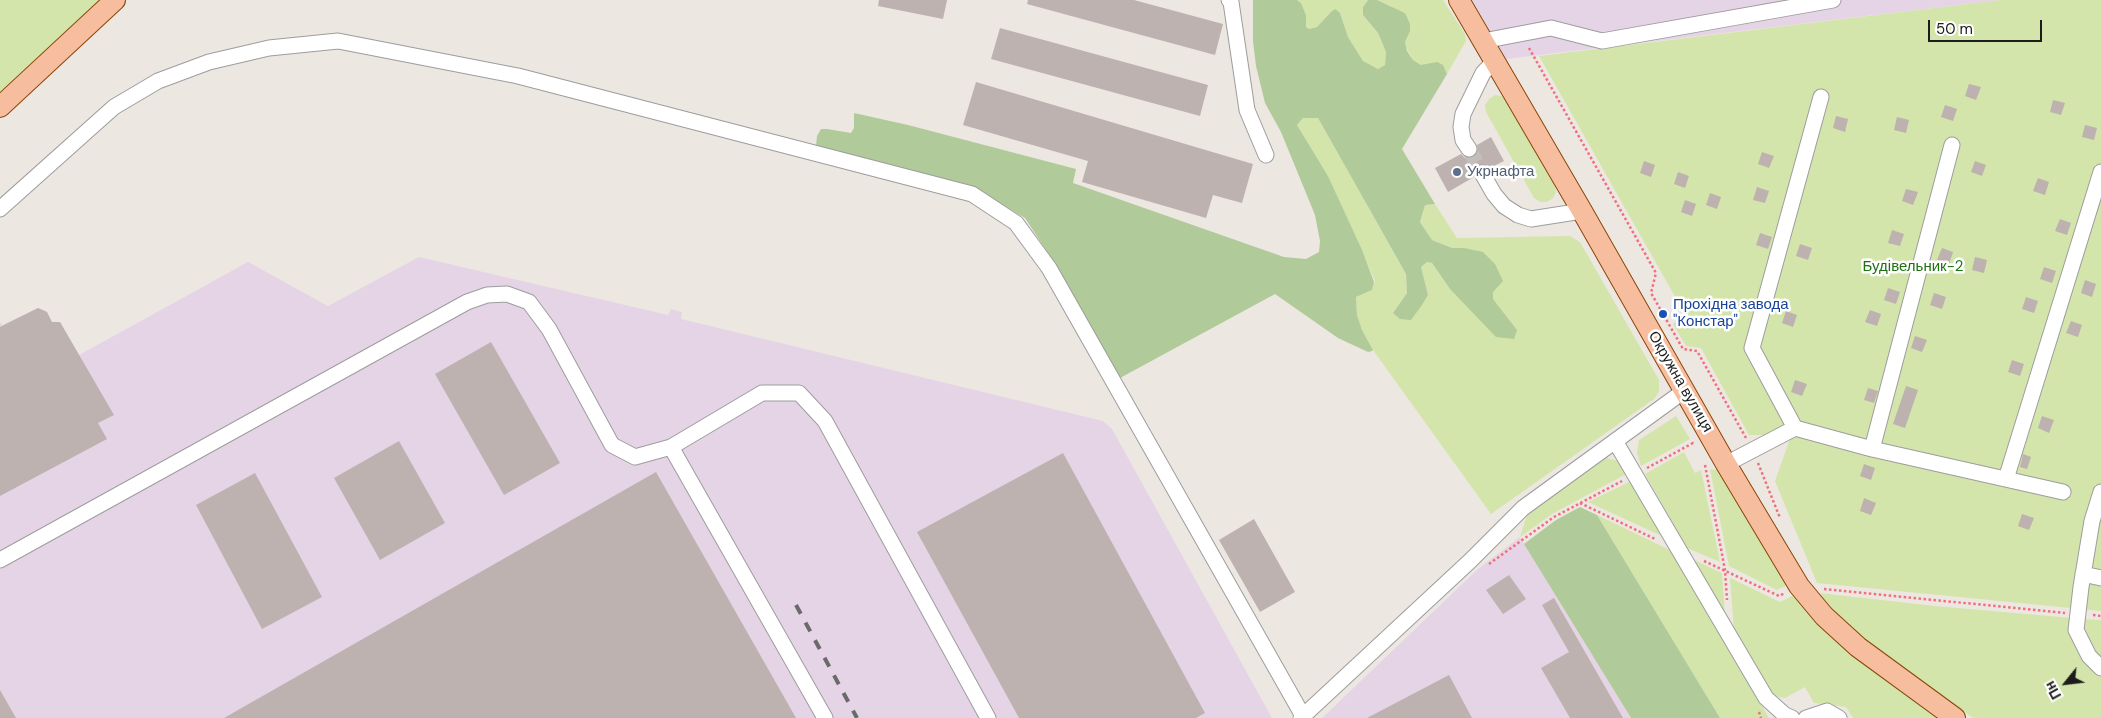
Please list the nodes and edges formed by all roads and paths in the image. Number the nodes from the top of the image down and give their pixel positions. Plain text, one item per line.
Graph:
1 (115, 0) edge
2 (1229, 0) edge
3 (1459, 0) edge
4 (1833, 0) edge
5 (1522, 34) junction
6 (1484, 41) junction
7 (1495, 60) junction
8 (1821, 98) dead end
9 (0, 107) edge
10 (1952, 144) dead end
11 (1469, 149) tunnel mouth
12 (1266, 155) dead end
13 (2101, 172) edge
14 (1482, 173) tunnel mouth
15 (0, 209) edge
16 (1582, 210) junction
17 (1684, 391) junction
18 (1795, 428) junction
19 (1615, 441) junction
20 (671, 447) junction
21 (1872, 449) junction
22 (1696, 450) dead end
23 (1753, 450) junction
24 (1703, 462) dead end
25 (1726, 464) junction
26 (1635, 475) junction
27 (2006, 479) junction
28 (2064, 492) dead end
29 (2101, 492) edge
30 (1781, 521) dead end
31 (0, 560) edge
32 (1470, 560) junction
33 (2083, 574) junction
34 (2101, 578) edge
35 (1800, 586) junction
36 (1727, 606) dead end
37 (2078, 614) junction
38 (2101, 616) edge
39 (2101, 668) edge
40 (1758, 710) dead end
41 (1302, 717) edge
42 (825, 718) edge
43 (988, 718) edge
44 (1761, 718) edge
45 (1792, 718) edge
46 (1806, 718) edge
47 (1839, 718) edge
48 (1955, 718) edge

1 - 9 main road
2 - 12 street
3 - 6 main road, Окружна вулиця
4 - 5 street
5 - 6 street
5 - 23 path
6 - 7 main road, Окружна вулиця
7 - 11 street
7 - 16 main road, Окружна вулиця
8 - 18 street
10 - 21 street
13 - 27 street
14 - 16 street
15 - 41 street
16 - 17 main road, Окружна вулиця
17 - 19 street
17 - 25 main road, Окружна вулиця
18 - 21 street
18 - 23 street
19 - 26 street
19 - 32 street
20 - 31 street
20 - 42 street
20 - 43 street
21 - 27 street
22 - 26 path
23 - 25 street
23 - 30 path
24 - 36 path
25 - 35 main road, Окружна вулиця
26 - 32 path
26 - 45 street
27 - 28 street
29 - 33 street
32 - 41 street
33 - 34 street
33 - 37 street
35 - 37 path
35 - 48 main road, Окружна вулиця
37 - 38 path
37 - 39 street
40 - 44 path
46 - 47 street

